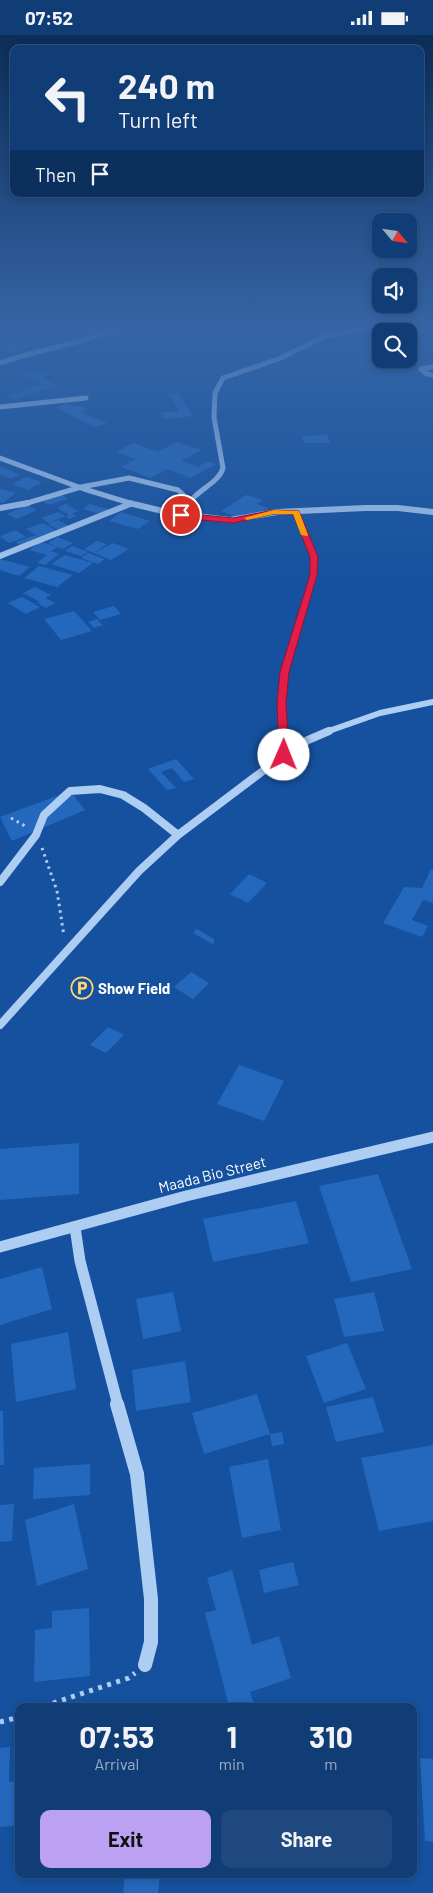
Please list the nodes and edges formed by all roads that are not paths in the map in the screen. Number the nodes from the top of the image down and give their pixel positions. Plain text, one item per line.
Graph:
1 (214, 414) edge
2 (0, 458) edge
3 (81, 487) junction
4 (190, 501) junction
5 (130, 504) junction
6 (0, 508) edge
7 (296, 512) junction
8 (433, 512) edge
9 (181, 515) junction
10 (0, 556) edge
11 (433, 703) edge
12 (284, 755) junction
13 (36, 835) joint
14 (178, 835) junction
15 (0, 882) edge
16 (0, 1025) edge
17 (433, 1137) edge
18 (75, 1227) junction
19 (0, 1247) edge
20 (145, 1665) road end

1 - 4 street
2 - 3 street
3 - 4 street
3 - 5 street
3 - 6 street
4 - 9 street
5 - 9 street
5 - 10 lane
7 - 8 street
7 - 9 street
7 - 12 street
11 - 12 street
12 - 14 street
13 - 14 street
13 - 15 lane
14 - 16 street
17 - 18 street, Maada Bio Street
18 - 19 street, Maada Bio Street
18 - 20 street

